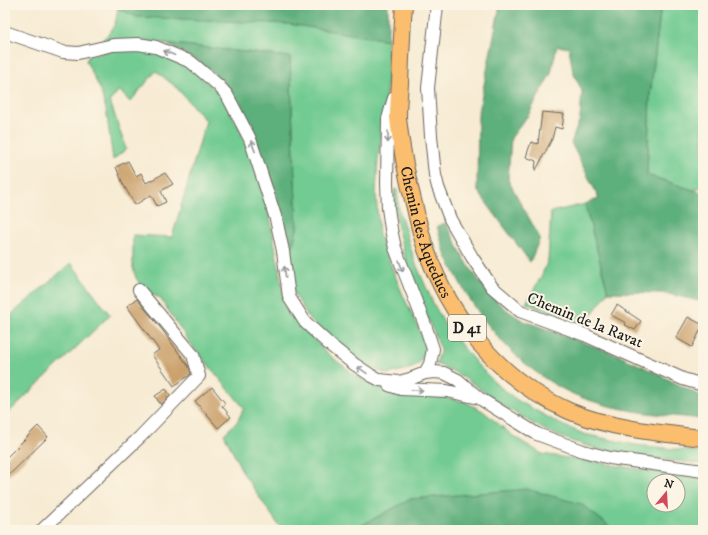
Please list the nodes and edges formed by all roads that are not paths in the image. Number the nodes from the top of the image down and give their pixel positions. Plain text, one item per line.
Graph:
1 (404, 5) edge
2 (436, 5) edge
3 (5, 32) edge
4 (400, 72) junction
5 (139, 290) dead end
6 (425, 373) junction
7 (380, 380) junction
8 (703, 386) edge
9 (479, 398) junction
10 (703, 438) edge
11 (703, 471) edge
12 (42, 530) edge

1 - 4 main road, Chemin des Aqueducs / D 41
2 - 8 street, Chemin de la Ravat
7 -> 3 street
4 -> 6 street
4 - 10 main road, Chemin des Aqueducs / D 41
5 - 12 street
6 - 7 street
6 - 9 street
7 -> 9 street
9 - 11 street

